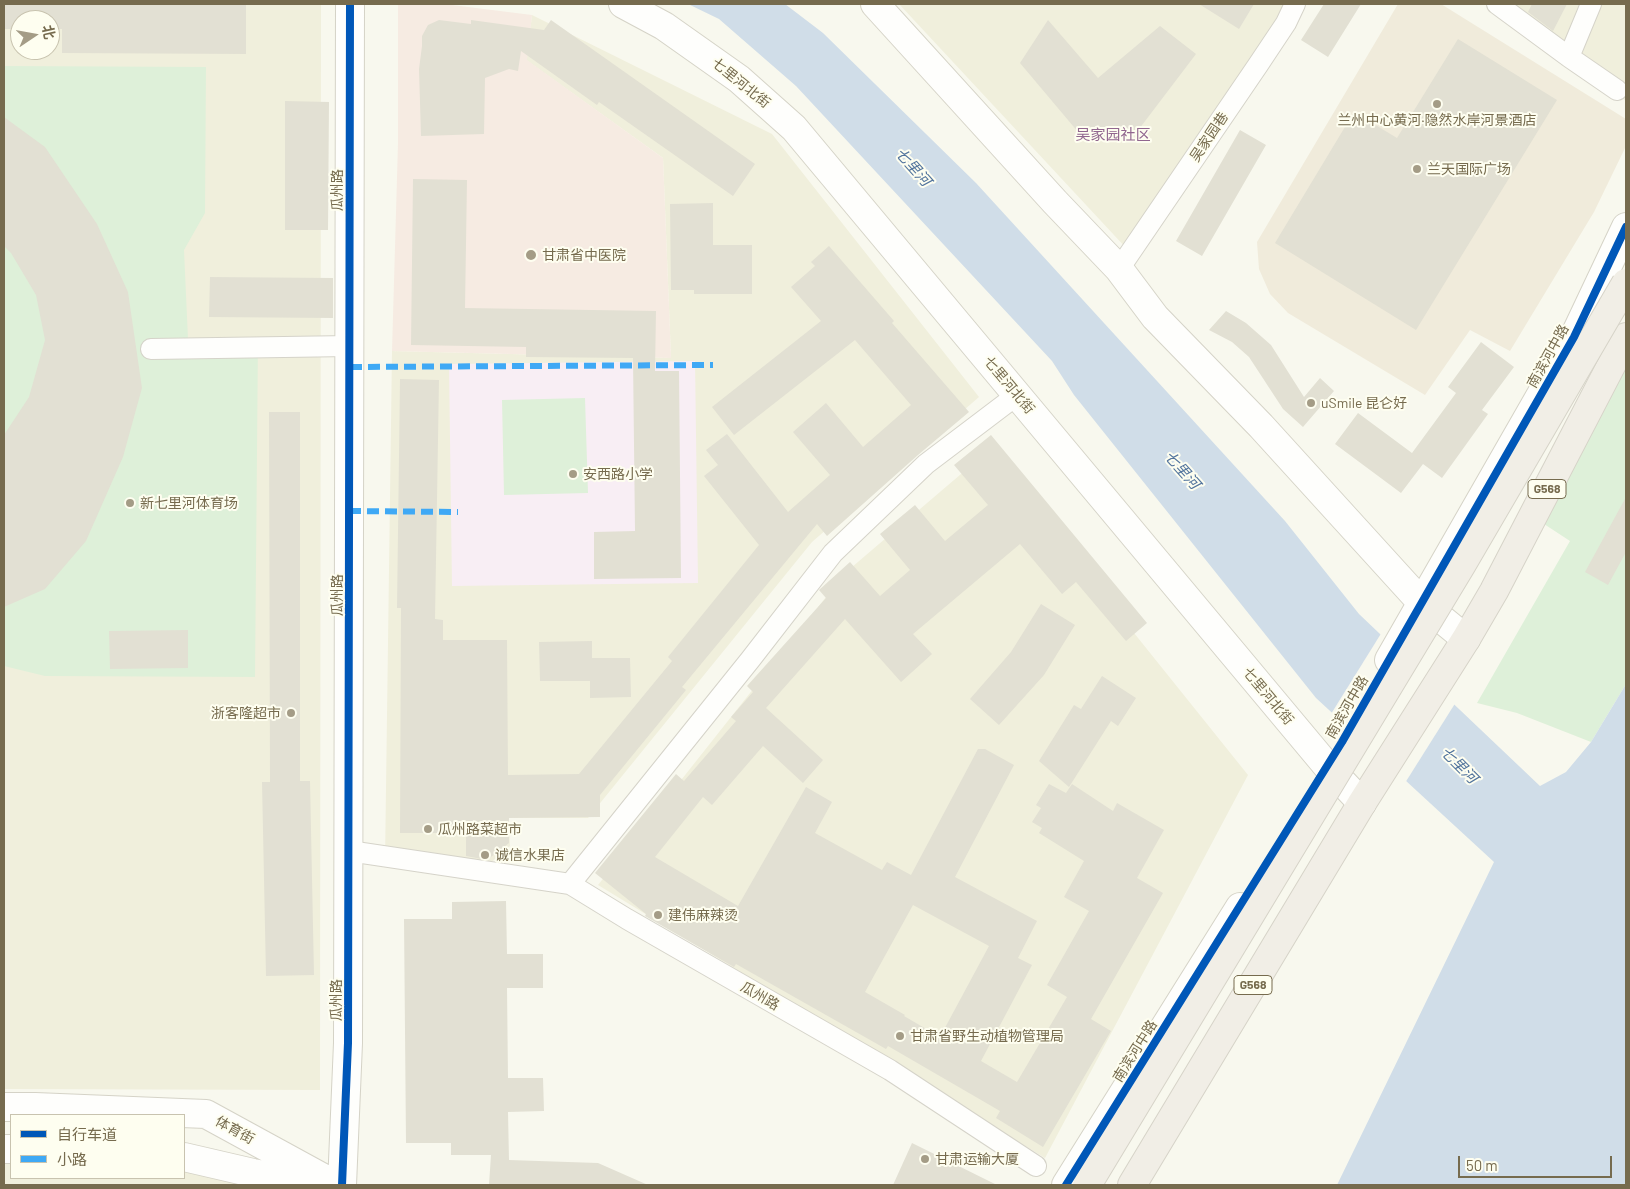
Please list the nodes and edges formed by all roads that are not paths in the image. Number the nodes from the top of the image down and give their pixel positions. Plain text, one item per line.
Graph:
1 (350, 4) edge
2 (623, 4) edge
3 (875, 4) edge
4 (1295, 4) edge
5 (1497, 4) edge
6 (1591, 4) edge
7 (1569, 58) junction
8 (1617, 90) dead end
9 (1626, 227) edge
10 (1119, 269) junction
11 (1626, 283) edge
12 (1626, 337) edge
13 (350, 346) junction
14 (151, 349) dead end
15 (1017, 395) junction
16 (1422, 603) junction
17 (1466, 639) junction
18 (1327, 766) junction
19 (1368, 794) junction
20 (349, 851) junction
21 (570, 884) junction
22 (4, 1107) edge
23 (185, 1157) edge
24 (1036, 1166) dead end
25 (324, 1185) edge
26 (336, 1185) edge
27 (342, 1185) edge
28 (1066, 1185) edge
29 (1087, 1185) edge
30 (1132, 1185) edge

1 - 13 street, 瓜州路
2 - 15 street, 七里河北街
3 - 10 street
4 - 10 street, 吴家园巷
5 - 7 street
6 - 7 street
7 - 8 street
9 - 16 street, 南滨河中路
10 - 16 street
11 - 29 highway, 南滨河中路 / G568, bridge
12 - 17 highway, G568
13 - 14 street
13 - 20 street, 瓜州路
15 - 18 street, 七里河北街
15 - 21 street
16 - 17 street
16 - 18 street, 南滨河中路
17 - 19 highway, G568
18 - 19 street, 七里河北街
18 - 28 street, 南滨河中路
19 - 30 highway, G568
20 - 21 street, 瓜州路
20 - 27 street, 瓜州路
21 - 24 street, 瓜州路
22 - 26 street, 体育街
23 - 25 street

